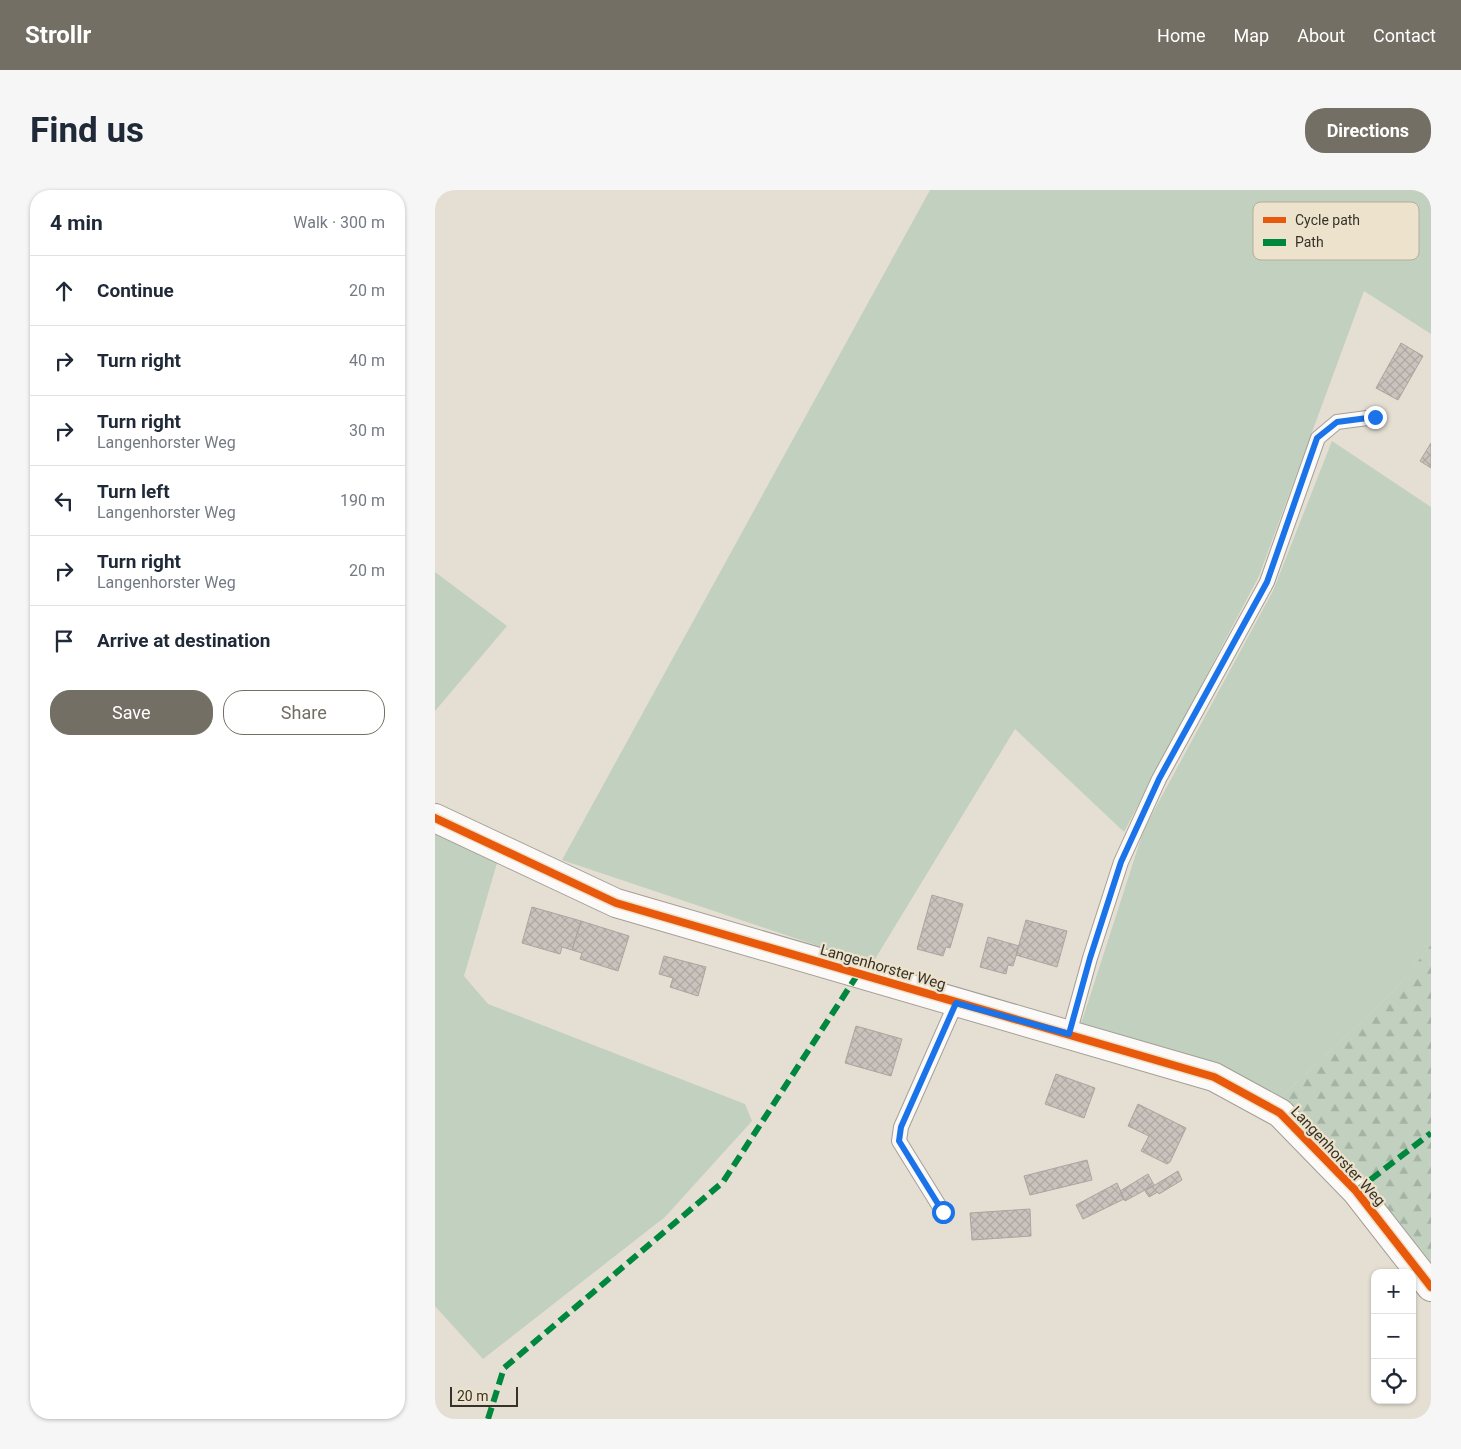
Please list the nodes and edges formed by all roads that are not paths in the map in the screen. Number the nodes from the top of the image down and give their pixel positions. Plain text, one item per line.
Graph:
1 (1375, 417) dead end
2 (435, 818) edge
3 (956, 1003) junction
4 (1069, 1034) junction
5 (943, 1212) dead end
6 (1431, 1287) edge

1 - 4 lane
2 - 3 street, Langenhorster Weg
3 - 4 street, Langenhorster Weg
3 - 5 lane
4 - 6 street, Langenhorster Weg

